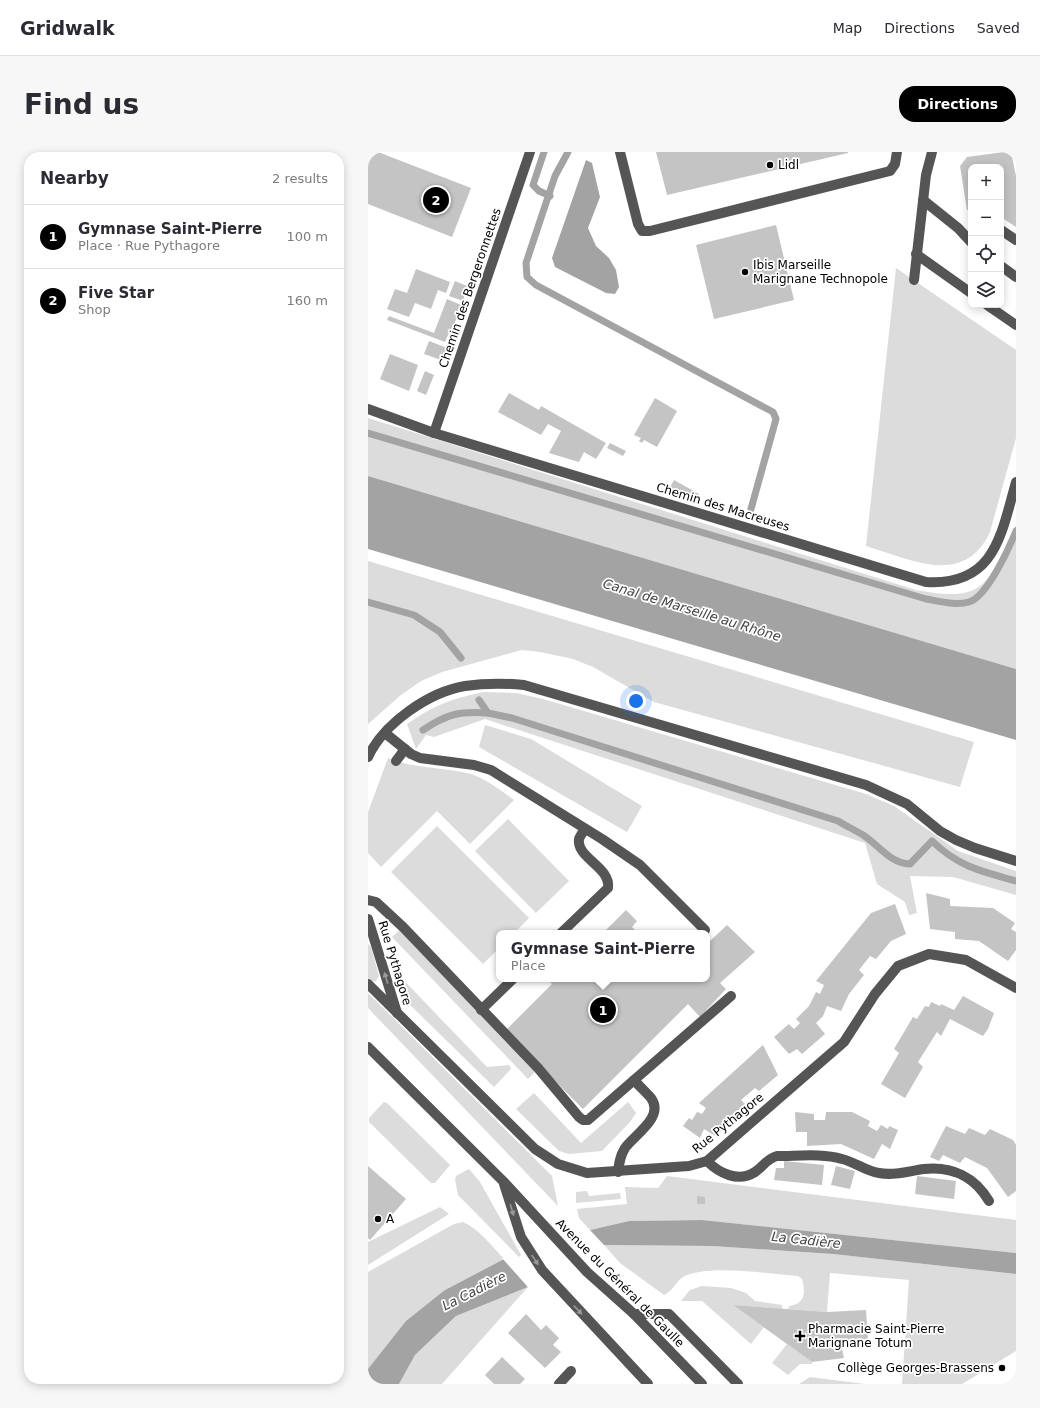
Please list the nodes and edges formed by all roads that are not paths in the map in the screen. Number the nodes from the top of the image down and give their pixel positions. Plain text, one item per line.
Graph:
1 (530, 152) edge
2 (620, 152) edge
3 (898, 152) edge
4 (932, 152) edge
5 (923, 200) junction
6 (1004, 232) edge
7 (968, 239) edge
8 (1016, 240) edge
9 (916, 254) junction
10 (1004, 268) edge
11 (1016, 277) edge
12 (914, 280) dead end
13 (968, 291) edge
14 (992, 308) edge
15 (1016, 325) edge
16 (368, 409) edge
17 (434, 433) junction
18 (1016, 482) edge
19 (385, 733) junction
20 (405, 749) junction
21 (368, 756) edge
22 (396, 761) dead end
23 (585, 829) junction
24 (1016, 861) edge
25 (368, 900) edge
26 (368, 919) edge
27 (564, 930) edge
28 (705, 930) dead end
29 (510, 982) edge
30 (368, 984) edge
31 (1016, 988) edge
32 (731, 996) dead end
33 (481, 1010) junction
34 (398, 1015) junction
35 (368, 1047) edge
36 (634, 1080) junction
37 (707, 1161) junction
38 (618, 1172) junction
39 (504, 1182) junction
40 (989, 1201) dead end
41 (634, 1314) junction
42 (571, 1371) dead end
43 (559, 1384) edge
44 (648, 1384) edge
45 (702, 1384) edge
46 (738, 1384) edge

1 - 17 street, Chemin des Bergeronnettes
2 - 3 street
4 - 5 street
5 - 7 street
5 - 9 street
6 - 8 street
9 - 12 street
9 - 13 street
10 - 11 street
14 - 15 street
16 - 17 street, Chemin des Macreuses
17 - 18 street, Chemin des Macreuses
19 - 20 street
19 - 21 street
19 - 24 street
20 - 22 street
20 - 23 street
23 - 27 street
23 - 28 street
25 - 33 street
34 -> 26 street, Rue Pythagore
29 - 33 street
30 - 34 street, Rue Pythagore
31 - 37 street, Rue Pythagore
32 - 36 street
33 - 36 street
34 - 38 street, Rue Pythagore
35 - 39 street, Avenue du Général de Gaulle
36 - 38 street
37 - 38 street, Rue Pythagore
37 - 40 street
39 - 41 street, Avenue du Général de Gaulle
39 -> 44 street, Avenue du Général de Gaulle
41 - 45 street, Avenue du Général de Gaulle
41 - 46 street
42 - 43 street

